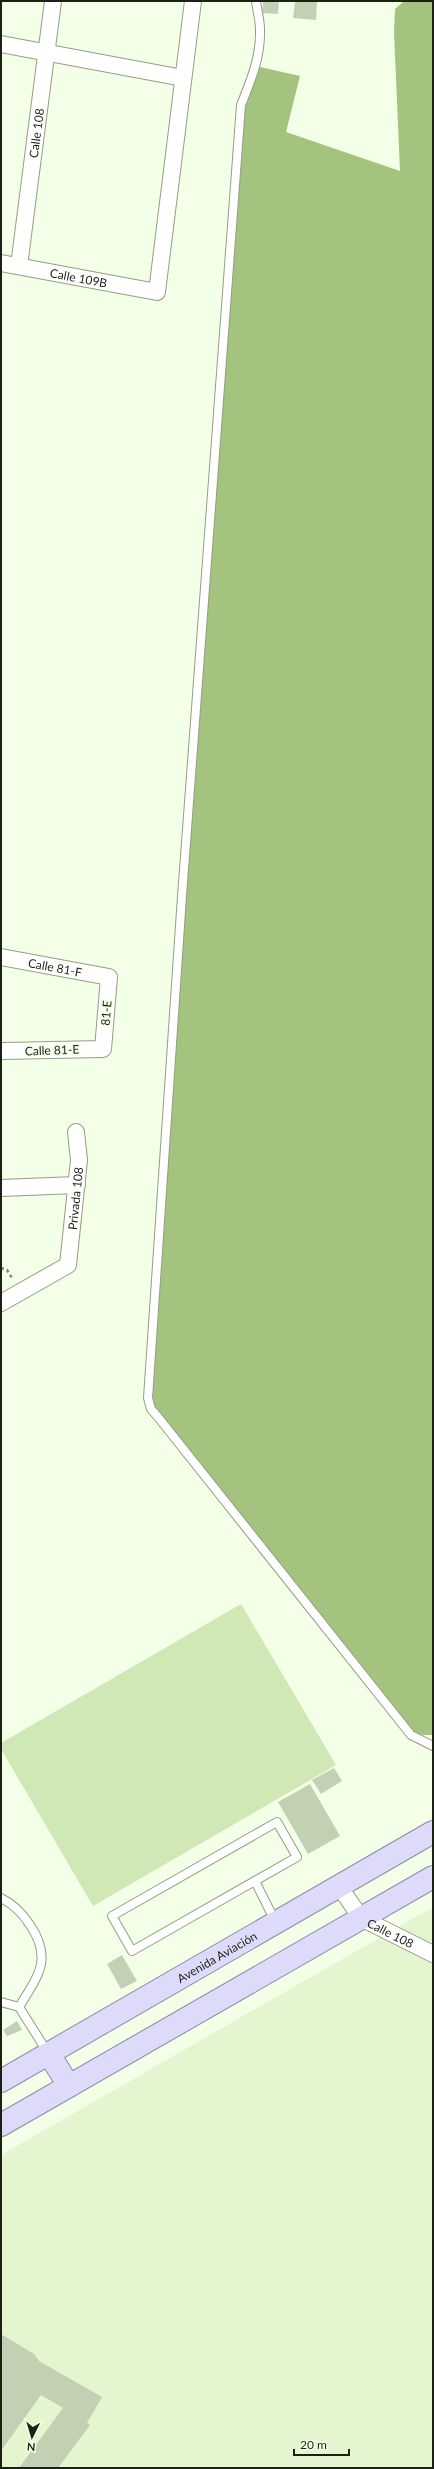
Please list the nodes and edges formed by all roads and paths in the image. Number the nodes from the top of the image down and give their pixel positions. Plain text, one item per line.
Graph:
1 (53, 1) edge
2 (193, 1) edge
3 (256, 1) edge
4 (1, 44) edge
5 (46, 53) junction
6 (183, 78) junction
7 (1, 263) edge
8 (20, 266) junction
9 (1, 957) edge
10 (109, 977) joint
11 (103, 1049) joint
12 (1, 1051) edge
13 (76, 1132) dead end
14 (77, 1184) junction
15 (1, 1188) edge
16 (1, 1268) edge
17 (15, 1283) dead end
18 (1, 1303) edge
19 (433, 1746) edge
20 (433, 1832) edge
21 (433, 1877) edge
22 (255, 1881) junction
23 (339, 1886) junction
24 (1, 1898) edge
25 (360, 1918) junction
26 (276, 1922) junction
27 (433, 1954) edge
28 (1, 2002) edge
29 (20, 2006) junction
30 (49, 2054) junction
31 (1, 2081) edge
32 (69, 2086) junction
33 (1, 2125) edge

1 - 5 street, Calle 108
2 - 6 street
3 - 19 lane
4 - 5 street
5 - 6 street
5 - 8 street, Calle 108
6 - 8 street, Calle 109B
7 - 8 street, Calle 109B
9 - 10 street, Calle 81-F
10 - 11 street, 81-E
11 - 12 street, Calle 81-E
13 - 14 street, Privada 108
14 - 15 street
14 - 18 street, Privada 108
16 - 17 path
20 - 23 main road, Avenida Aviación
21 - 25 main road
22 - 22 lane
22 - 26 lane
23 - 25 street, Calle 108
23 - 26 main road, Avenida Aviación
24 - 29 lane
25 - 27 street, Calle 108
25 - 32 main road
26 - 30 main road, Avenida Aviación
28 - 29 lane
29 - 30 lane
30 - 31 main road, Avenida Aviación
30 - 32 main road
32 - 33 main road

